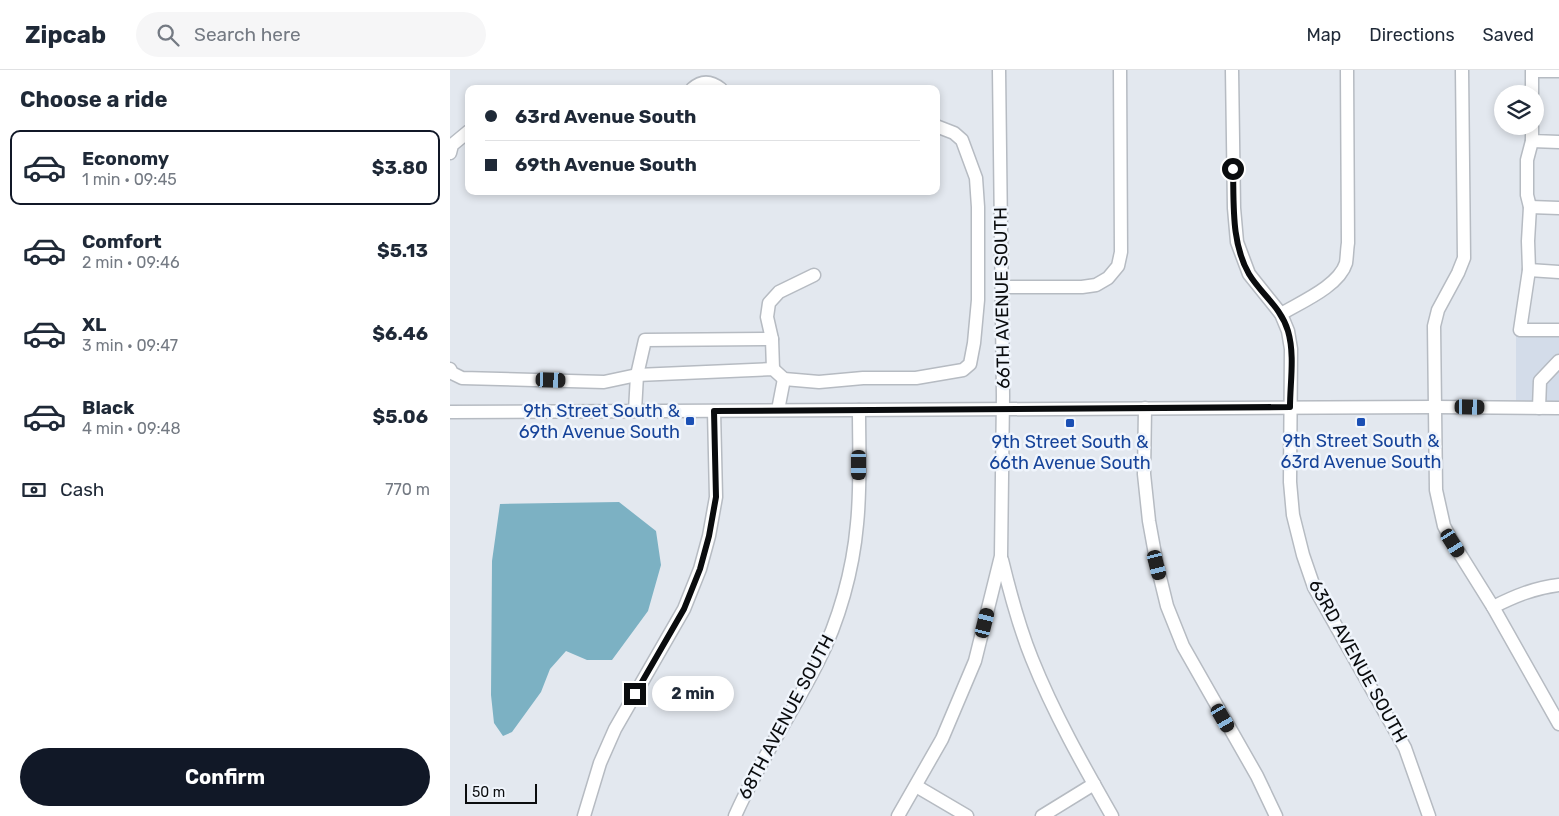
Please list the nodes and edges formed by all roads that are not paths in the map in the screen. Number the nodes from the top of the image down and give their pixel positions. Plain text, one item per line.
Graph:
1 (999, 70) edge
2 (1120, 70) edge
3 (1232, 70) edge
4 (1347, 70) edge
5 (1462, 70) edge
6 (1559, 70) edge
7 (698, 85) edge
8 (716, 85) edge
9 (1532, 85) edge
10 (940, 128) edge
11 (465, 134) edge
12 (1532, 135) edge
13 (1532, 141) junction
14 (1559, 142) edge
15 (450, 153) edge
16 (1530, 207) junction
17 (1559, 208) edge
18 (1529, 270) junction
19 (1559, 272) edge
20 (814, 275) dead end
21 (1002, 287) junction
22 (1281, 314) junction
23 (1559, 330) edge
24 (772, 339) junction
25 (1559, 361) edge
26 (450, 369) edge
27 (773, 369) junction
28 (637, 375) junction
29 (784, 379) junction
30 (1290, 407) junction
31 (1435, 407) junction
32 (1145, 408) junction
33 (1538, 408) junction
34 (1559, 408) edge
35 (1003, 409) junction
36 (778, 410) junction
37 (859, 410) junction
38 (635, 411) junction
39 (714, 411) junction
40 (450, 412) edge
41 (1001, 556) junction
42 (1559, 585) edge
43 (1493, 607) junction
44 (1559, 724) edge
45 (1094, 784) junction
46 (916, 786) junction
47 (584, 816) edge
48 (734, 816) edge
49 (898, 816) edge
50 (968, 816) edge
51 (1042, 816) edge
52 (1112, 816) edge
53 (1276, 816) edge
54 (1429, 816) edge

1 - 21 street, 66TH AVENUE SOUTH
2 - 21 street
3 - 22 street, 63RD AVENUE SOUTH
4 - 22 street
5 - 31 street
6 - 9 street
7 - 8 street
10 - 29 street
11 - 15 street
12 - 13 street
13 - 14 street
13 - 16 street
16 - 17 street
16 - 18 street
18 - 19 street
18 - 23 street
20 - 24 street
21 - 35 street, 66TH AVENUE SOUTH
22 - 30 street, 63RD AVENUE SOUTH
24 - 27 street
24 - 28 street
25 - 33 street
26 - 28 street
27 - 28 street
27 - 29 street
28 - 38 street
29 - 36 street
30 - 31 street
30 - 32 street
30 - 54 street, 63RD AVENUE SOUTH
31 - 33 street
31 - 43 street
32 - 35 street
32 - 53 street
33 - 34 street
35 - 37 street
35 - 41 street, 66TH AVENUE SOUTH
36 - 37 street
36 - 39 street
37 - 48 street, 68TH AVENUE SOUTH
38 - 39 street
38 - 40 street
39 - 47 street
41 - 45 street
41 - 46 street
42 - 43 street
43 - 44 street
45 - 51 street
45 - 52 street
46 - 49 street
46 - 50 street

